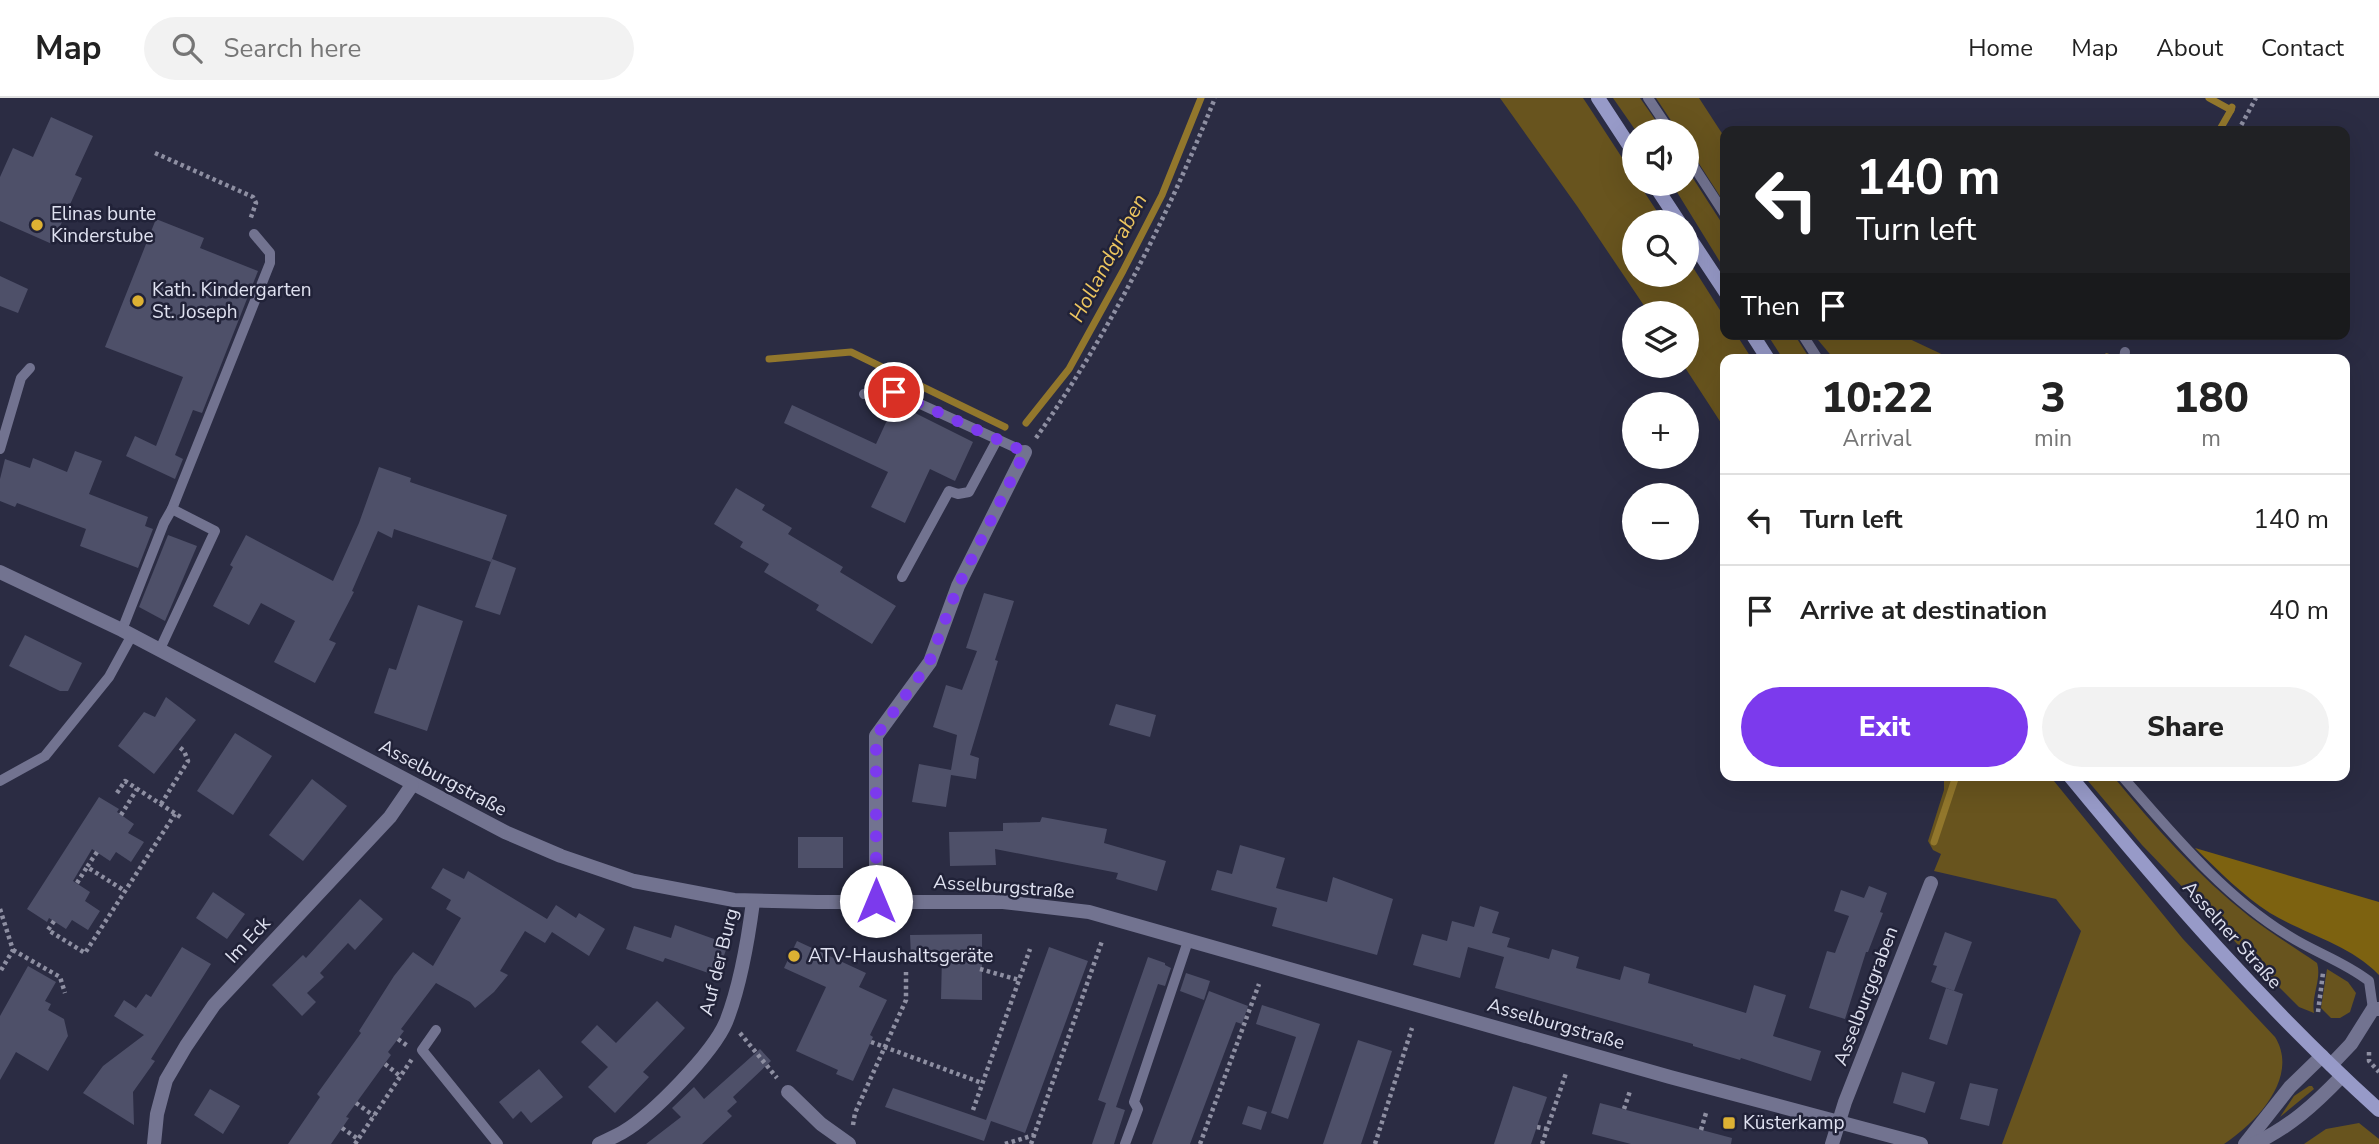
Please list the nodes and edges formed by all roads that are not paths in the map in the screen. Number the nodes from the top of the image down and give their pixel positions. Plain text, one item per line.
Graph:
1 (1598, 98) edge
2 (1648, 98) edge
3 (1662, 119) edge
4 (1622, 135) edge
5 (1699, 174) edge
6 (1720, 207) edge
7 (254, 234) road end
8 (1699, 252) edge
9 (1720, 284) edge
10 (30, 368) dead end
11 (864, 394) dead end
12 (997, 440) junction
13 (0, 449) edge
14 (1025, 452) joint
15 (172, 509) junction
16 (0, 572) edge
17 (902, 577) dead end
18 (127, 632) junction
19 (160, 649) junction
20 (0, 781) edge
21 (2074, 781) edge
22 (2126, 781) edge
23 (412, 785) junction
24 (1931, 883) dead end
25 (876, 901) junction
26 (753, 902) junction
27 (1188, 941) junction
28 (2376, 1009) edge
29 (436, 1030) dead end
30 (2326, 1060) junction
31 (2342, 1076) junction
32 (788, 1092) road end
33 (2379, 1110) edge
34 (1839, 1123) junction
35 (851, 1137) edge
36 (154, 1144) edge
37 (498, 1144) edge
38 (599, 1144) edge
39 (1125, 1144) edge
40 (1832, 1144) edge
41 (1921, 1144) edge
42 (2245, 1144) edge
43 (2254, 1144) edge

1 - 4 main road
2 - 3 lane
5 - 6 lane
7 - 15 lane
8 - 9 main road
10 - 13 lane
11 - 12 lane
12 - 14 lane
12 - 17 lane
14 - 25 street
15 - 18 lane
15 - 19 lane
16 - 18 street, Asselburgstraße
18 - 19 street, Asselburgstraße
18 - 20 lane
19 - 23 street, Asselburgstraße
21 - 30 main road, Asselner Straße
22 - 28 lane
23 - 26 street, Asselburgstraße
23 - 36 street, Im Eck
24 - 34 street, Asselburggraben
25 - 26 street, Asselburgstraße
25 - 27 street, Asselburgstraße
26 - 38 street, Auf der Burg
27 - 34 street, Asselburgstraße
27 - 39 lane
28 - 30 street
29 - 37 lane
30 - 31 main road, Asselner Straße
30 - 42 street
31 - 33 main road, Asselner Straße
31 - 43 street
32 - 35 street
34 - 40 street
34 - 41 street, Asselburgstraße

